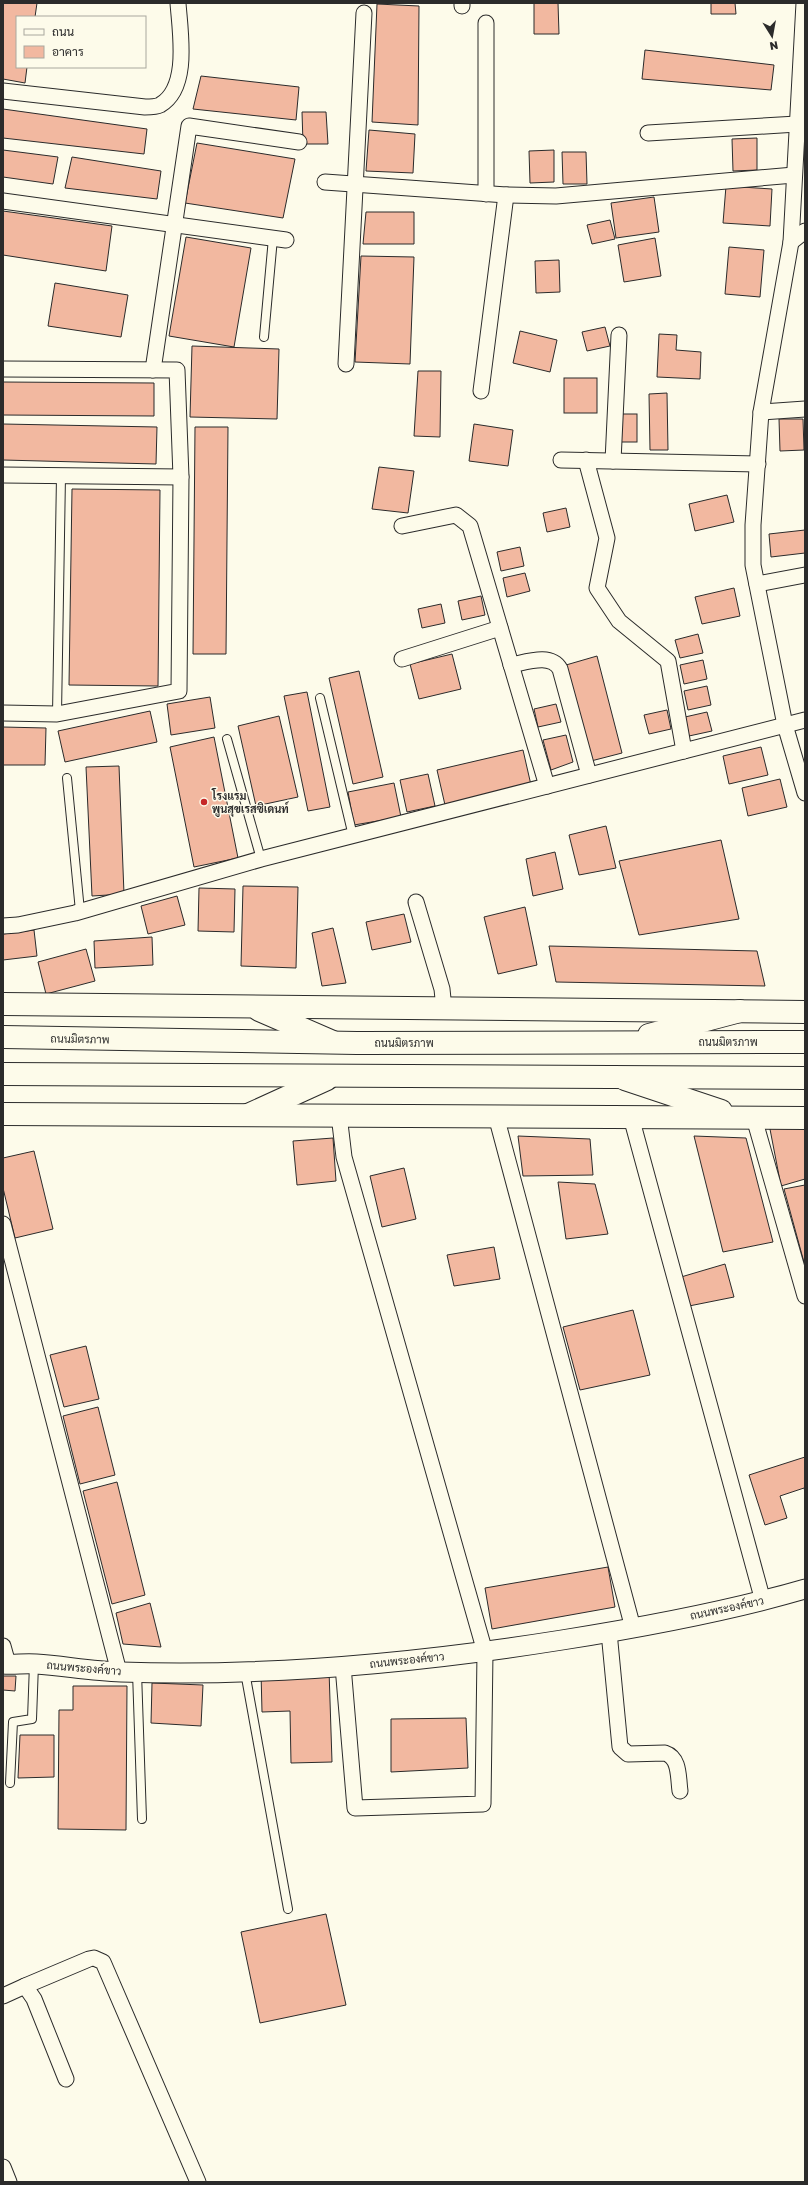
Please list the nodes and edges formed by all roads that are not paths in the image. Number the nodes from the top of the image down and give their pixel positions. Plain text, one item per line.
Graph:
1 (178, 3) edge
2 (804, 3) edge
3 (364, 13) dead end
4 (486, 23) dead end
5 (3, 91) edge
6 (797, 124) junction
7 (648, 133) dead end
8 (299, 142) dead end
9 (794, 175) junction
10 (325, 182) dead end
11 (355, 184) junction
12 (486, 194) junction
13 (506, 195) junction
14 (3, 201) edge
15 (174, 224) junction
16 (805, 231) edge
17 (280, 239) joint
18 (790, 242) junction
19 (619, 335) dead end
20 (264, 337) dead end
21 (346, 364) dead end
22 (3, 369) edge
23 (153, 370) junction
24 (480, 391) dead end
25 (805, 409) edge
26 (761, 412) junction
27 (561, 460) dead end
28 (586, 460) junction
29 (613, 461) junction
30 (758, 464) junction
31 (3, 475) edge
32 (61, 476) junction
33 (181, 477) junction
34 (402, 526) dead end
35 (805, 575) edge
36 (757, 584) junction
37 (500, 628) junction
38 (402, 659) dead end
39 (511, 664) junction
40 (320, 698) dead end
41 (3, 713) edge
42 (57, 714) junction
43 (805, 720) edge
44 (785, 725) junction
45 (227, 739) dead end
46 (684, 751) junction
47 (589, 775) junction
48 (67, 778) dead end
49 (547, 786) junction
50 (805, 793) edge
51 (353, 836) junction
52 (261, 859) junction
53 (416, 902) dead end
54 (80, 911) junction
55 (3, 926) edge
56 (3, 1004) edge
57 (251, 1007) junction
58 (444, 1008) junction
59 (740, 1011) junction
60 (805, 1012) edge
61 (3, 1037) edge
62 (334, 1042) junction
63 (805, 1042) edge
64 (358, 1043) junction
65 (619, 1043) junction
66 (3, 1074) edge
67 (334, 1076) junction
68 (357, 1076) junction
69 (618, 1076) junction
70 (805, 1078) edge
71 (3, 1114) edge
72 (248, 1115) junction
73 (339, 1115) junction
74 (496, 1116) junction
75 (631, 1117) junction
76 (747, 1118) junction
77 (805, 1118) edge
78 (3, 1224) edge
79 (805, 1296) edge
80 (805, 1589) edge
81 (763, 1601) junction
82 (633, 1628) junction
83 (609, 1632) junction
84 (485, 1652) junction
85 (5, 1658) edge
86 (34, 1664) junction
87 (343, 1666) junction
88 (128, 1672) junction
89 (246, 1672) junction
90 (10, 1783) dead end
91 (680, 1790) dead end
92 (142, 1819) dead end
93 (288, 1909) dead end
94 (25, 1986) junction
95 (3, 1996) edge
96 (66, 2079) dead end
97 (3, 2167) edge
98 (9, 2182) edge
99 (198, 2182) edge

1 - 5 street
2 - 6 street
3 - 11 street
4 - 12 street
6 - 7 street
6 - 9 street
8 - 15 street
9 - 13 street
9 - 18 street
10 - 11 street
11 - 12 street
11 - 21 street
12 - 13 street
13 - 24 street
14 - 15 street
15 - 17 street
15 - 23 street
16 - 18 street
17 - 20 lane
18 - 26 street
19 - 29 street
22 - 23 street
23 - 33 street
25 - 26 street
26 - 30 street
27 - 28 street
28 - 29 street
28 - 46 street
29 - 30 street
30 - 36 street
31 - 32 street
32 - 33 street
32 - 42 lane
33 - 42 street
34 - 37 street
35 - 36 street
36 - 44 street
37 - 38 street
37 - 39 street
39 - 47 street
39 - 49 street
40 - 51 lane
41 - 42 street
43 - 44 street
44 - 46 street
44 - 50 street
45 - 52 lane
46 - 47 street
47 - 49 street
48 - 54 lane
49 - 51 street
51 - 52 street
52 - 54 street
53 - 58 street
54 - 55 street
56 - 57 main road
57 - 58 main road
57 - 62 main road
58 - 59 main road
59 - 60 main road
59 - 65 main road
61 - 62 main road, ถนนมิตรภาพ
62 - 64 main road, ถนนมิตรภาพ
63 - 65 main road, ถนนมิตรภาพ
64 - 65 main road, ถนนมิตรภาพ
64 - 68 main road
66 - 67 main road
67 - 68 main road
67 - 72 main road
68 - 69 main road
69 - 70 main road
69 - 76 main road
71 - 72 main road
72 - 73 main road
73 - 74 main road
73 - 84 street
74 - 75 main road
74 - 82 street
75 - 76 main road
75 - 81 street
76 - 77 main road
76 - 79 street
78 - 88 street
80 - 81 street, ถนนพระองค์ขาว
81 - 82 street, ถนนพระองค์ขาว
82 - 83 street, ถนนพระองค์ขาว
83 - 84 street, ถนนพระองค์ขาว
83 - 91 street
84 - 87 street, ถนนพระองค์ขาว
84 - 87 street
85 - 86 street, ถนนพระองค์ขาว
86 - 88 street, ถนนพระองค์ขาว
86 - 90 lane
87 - 89 street, ถนนพระองค์ขาว
88 - 89 street, ถนนพระองค์ขาว
88 - 92 lane
89 - 93 lane
94 - 95 street
94 - 96 street
94 - 99 street
97 - 98 street

